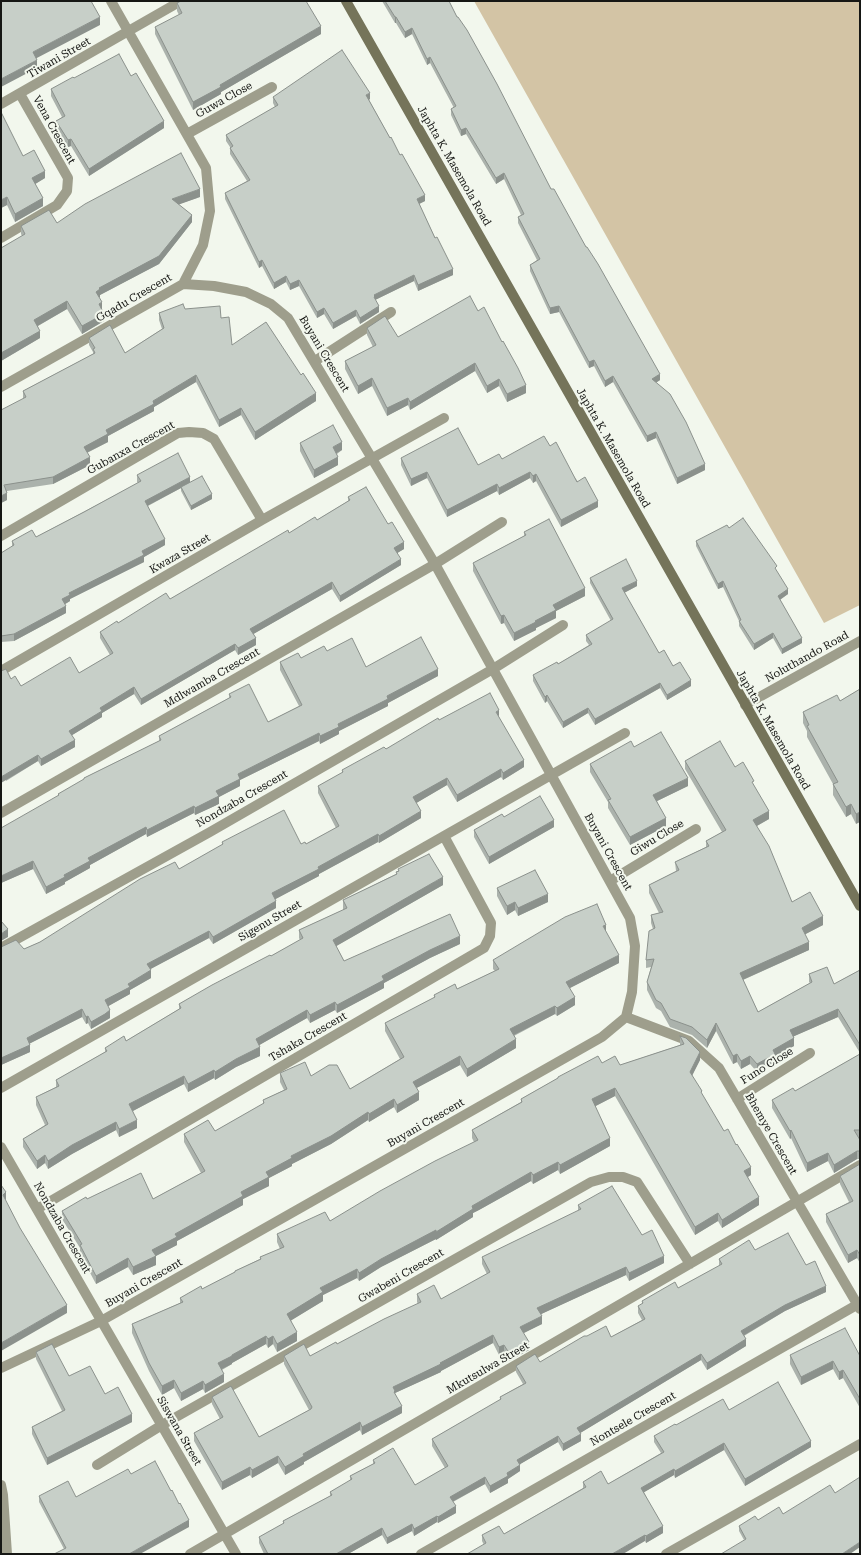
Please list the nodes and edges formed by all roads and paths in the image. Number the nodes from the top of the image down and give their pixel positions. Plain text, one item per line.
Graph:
1 (111, 1) edge
2 (181, 1) edge
3 (346, 1) edge
4 (128, 32) junction
5 (272, 87) dead end
6 (20, 94) junction
7 (1, 104) edge
8 (187, 134) junction
9 (1, 238) edge
10 (182, 284) junction
11 (391, 312) dead end
12 (315, 361) junction
13 (1, 387) edge
14 (444, 418) dead end
15 (373, 459) junction
16 (262, 520) junction
17 (502, 522) dead end
18 (1, 536) edge
19 (435, 564) junction
20 (563, 625) dead end
21 (860, 641) edge
22 (494, 669) junction
23 (1, 671) edge
24 (745, 705) junction
25 (625, 733) dead end
26 (552, 775) junction
27 (1, 813) edge
28 (696, 829) dead end
29 (444, 836) junction
30 (610, 881) junction
31 (860, 906) edge
32 (1, 948) edge
33 (626, 1017) junction
34 (810, 1053) dead end
35 (1, 1088) edge
36 (736, 1099) junction
37 (1, 1147) edge
38 (860, 1165) edge
39 (797, 1202) junction
40 (37, 1209) junction
41 (690, 1264) junction
42 (859, 1305) edge
43 (102, 1321) junction
44 (1, 1368) edge
45 (162, 1425) junction
46 (860, 1444) edge
47 (97, 1465) dead end
48 (1, 1485) edge
49 (224, 1535) junction
50 (7, 1554) edge
51 (190, 1554) edge
52 (236, 1554) edge
53 (421, 1554) edge
54 (666, 1554) edge

1 - 4 street, Gqadu Crescent
2 - 4 street
3 - 24 main road, Japhta K. Masemola Road
4 - 6 street, Tiwani Street
4 - 8 street, Gqadu Crescent
5 - 8 street, Guwa Close
6 - 7 street, Tiwani Street
6 - 9 street, Vena Crescent
8 - 10 street, Gqadu Crescent
10 - 12 street, Buyani Crescent
10 - 13 street, Gqadu Crescent
11 - 12 street
12 - 15 street, Buyani Crescent
14 - 15 street
15 - 16 street, Kwaza Street
15 - 19 street, Buyani Crescent
16 - 18 street, Gubanxa Crescent
16 - 23 street, Kwaza Street
17 - 19 street
19 - 22 street, Buyani Crescent
19 - 27 street, Mdlwamba Crescent
20 - 22 street
21 - 24 street, Noluthando Road
22 - 26 street, Buyani Crescent
22 - 32 street, Nondzaba Crescent
24 - 31 main road, Japhta K. Masemola Road
25 - 26 street
26 - 29 street, Sigenu Street
26 - 30 street, Buyani Crescent
28 - 30 street, Giwu Close
29 - 35 street, Sigenu Street
29 - 40 street, Tshaka Crescent
30 - 33 street, Buyani Crescent
33 - 36 street, Bhemye Crescent
33 - 43 street, Buyani Crescent
34 - 36 street, Funo Close
36 - 39 street, Bhemye Crescent
37 - 40 street, Nondzaba Crescent
38 - 39 street
39 - 41 street, Mkutsulwa Street
39 - 42 street, Bhemye Crescent
40 - 43 street, Nondzaba Crescent
41 - 45 street, Gwabeni Crescent
41 - 49 street, Mkutsulwa Street
42 - 53 street, Nontsele Crescent
43 - 44 street, Buyani Crescent
43 - 45 street, Siswana Street
45 - 47 street, Gwabeni Crescent
45 - 49 street, Siswana Street
46 - 54 street
48 - 50 street
49 - 51 street, Mkutsulwa Street
49 - 52 street, Siswana Street

